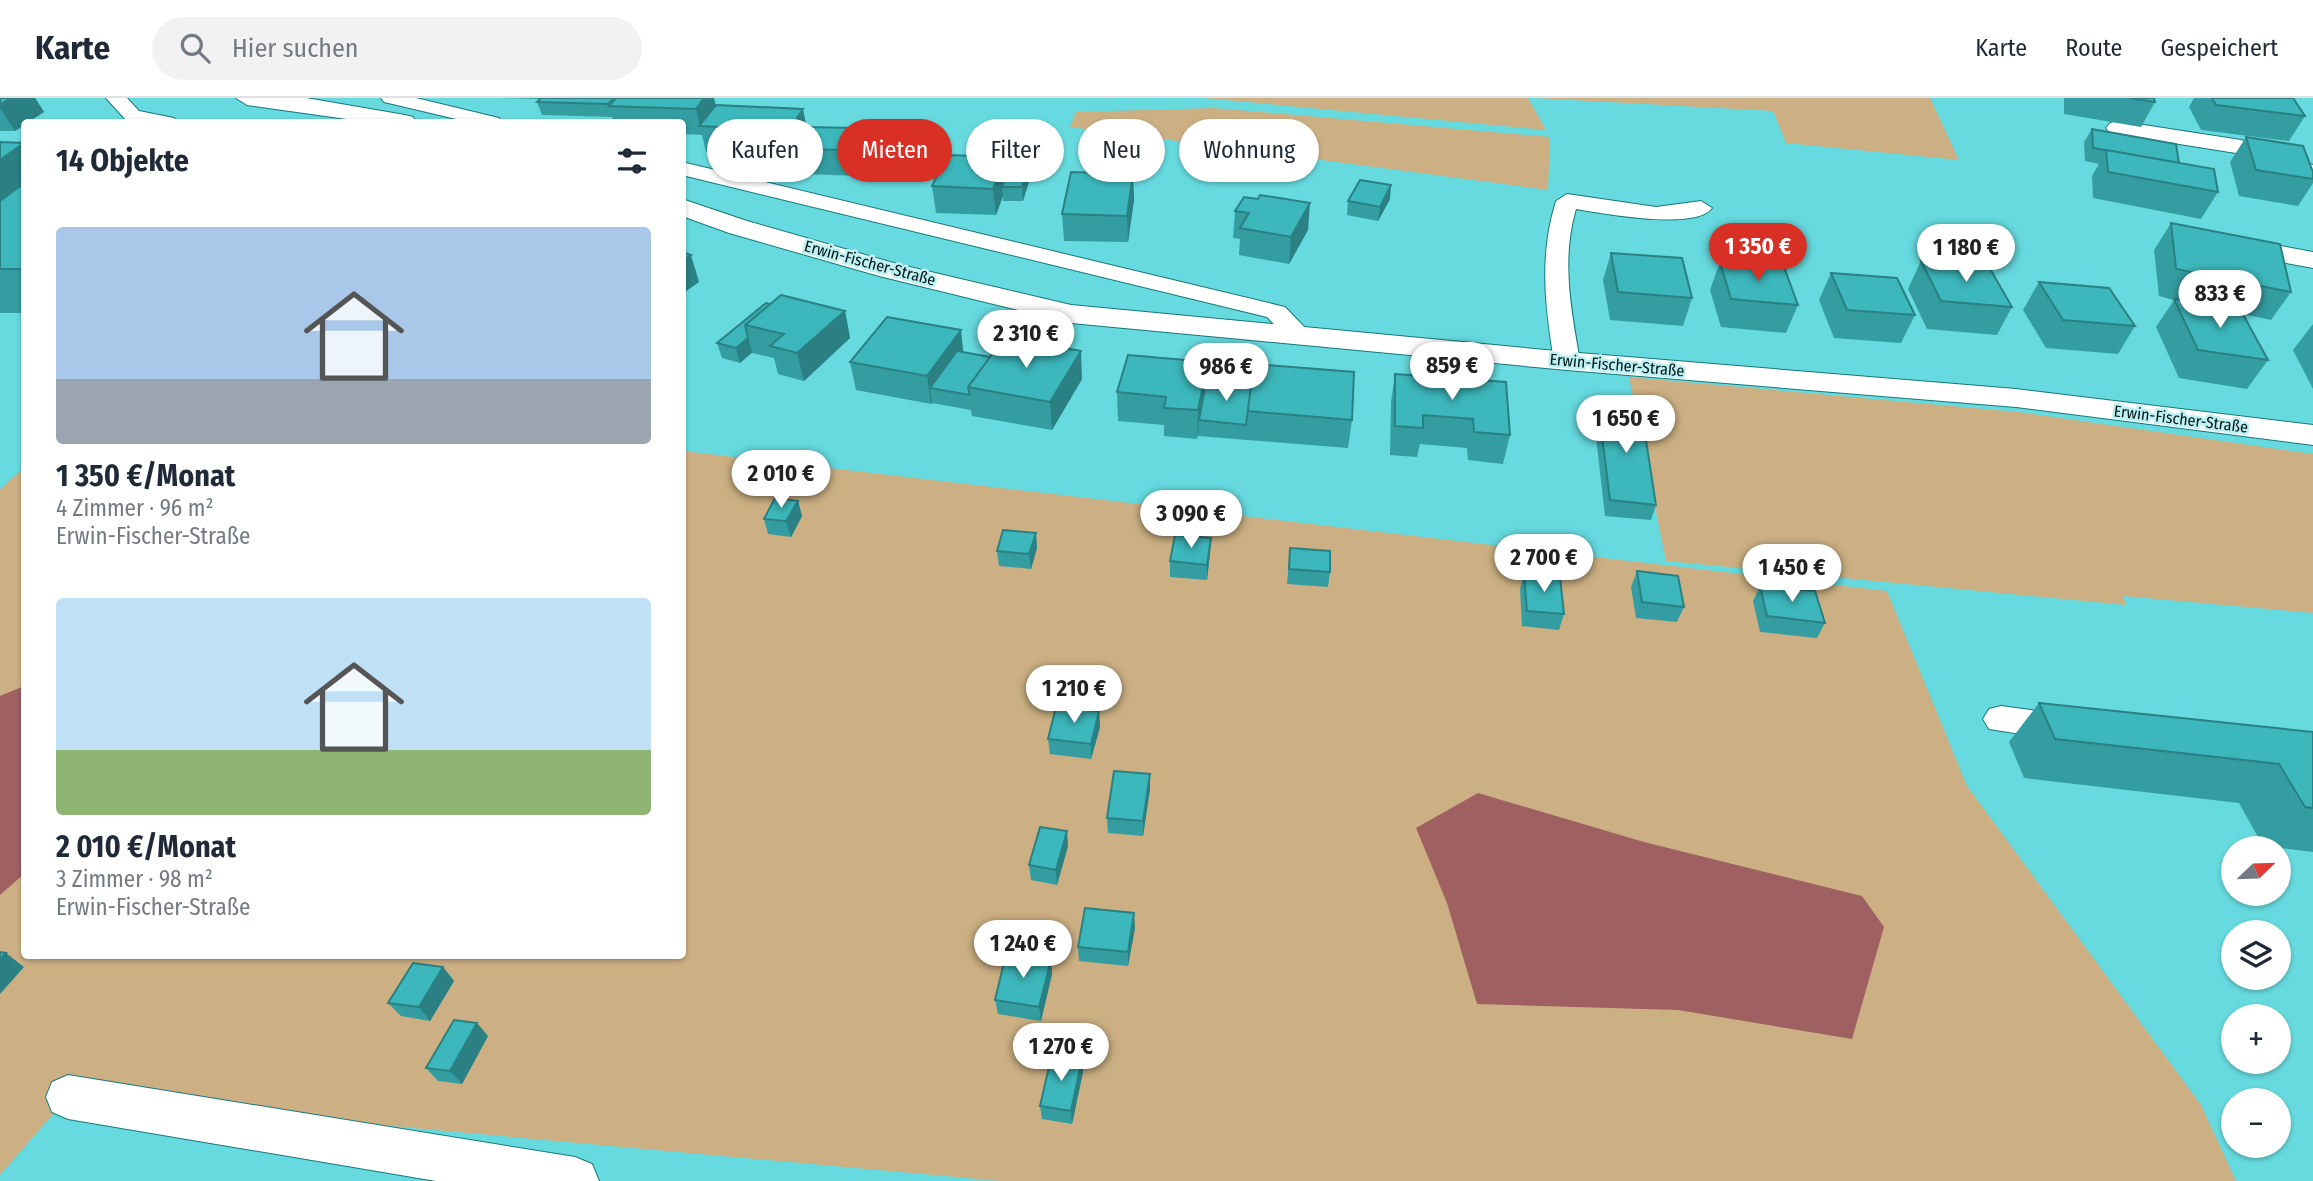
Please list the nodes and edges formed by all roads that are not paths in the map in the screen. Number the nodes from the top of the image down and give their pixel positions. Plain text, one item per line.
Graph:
1 (116, 98) edge
2 (247, 98) edge
3 (391, 98) edge
4 (150, 119) edge
5 (388, 119) edge
6 (479, 119) edge
7 (2118, 128) dead end
8 (686, 169) edge
9 (2313, 173) edge
10 (686, 208) edge
11 (1701, 208) dead end
12 (2201, 240) edge
13 (2313, 260) edge
14 (1298, 335) junction
15 (1567, 361) junction
16 (2313, 435) edge
17 (2001, 719) dead end
18 (2096, 731) edge
19 (68, 1097) dead end
20 (575, 1181) edge

1 - 4 lane
2 - 5 street
3 - 6 lane
7 - 9 street
8 - 14 lane
10 - 14 street, Erwin-Fischer-Straße
11 - 15 lane
12 - 13 street
14 - 15 street, Erwin-Fischer-Straße
15 - 16 street, Erwin-Fischer-Straße
17 - 18 lane
19 - 20 lane

